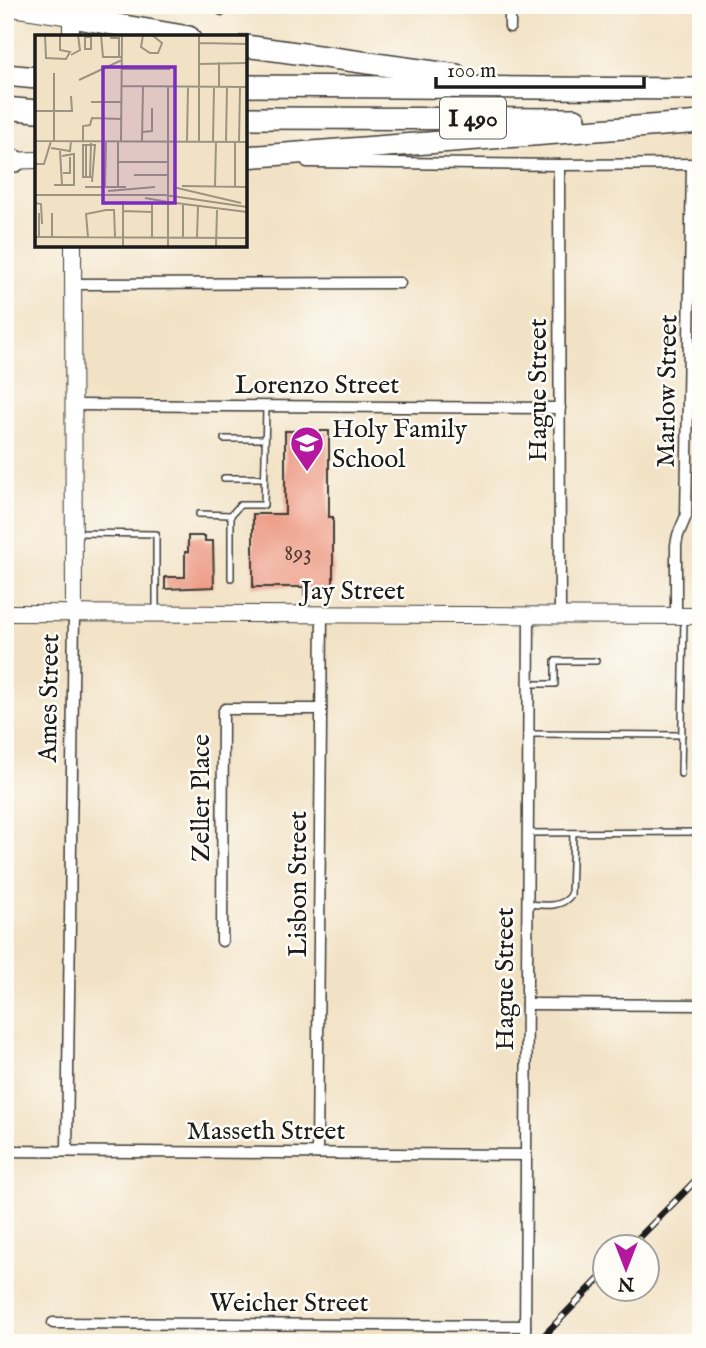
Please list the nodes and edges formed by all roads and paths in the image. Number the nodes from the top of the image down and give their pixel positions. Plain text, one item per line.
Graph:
1 (510, 5) edge
2 (5, 7) edge
3 (71, 20) edge
4 (510, 27) dead end
5 (175, 35) edge
6 (247, 46) edge
7 (5, 75) edge
8 (35, 78) edge
9 (247, 86) edge
10 (625, 89) junction
11 (701, 89) edge
12 (5, 108) edge
13 (35, 111) edge
14 (247, 118) edge
15 (701, 120) edge
16 (247, 159) edge
17 (247, 159) edge
18 (35, 160) edge
19 (8, 161) edge
20 (559, 164) junction
21 (696, 164) edge
22 (73, 247) edge
23 (400, 283) dead end
24 (74, 284) junction
25 (74, 405) junction
26 (266, 406) junction
27 (560, 408) junction
28 (224, 439) dead end
29 (265, 439) junction
30 (224, 478) dead end
31 (264, 478) junction
32 (200, 514) dead end
33 (231, 515) junction
34 (74, 533) junction
35 (231, 578) dead end
36 (5, 613) edge
37 (74, 613) junction
38 (156, 614) junction
39 (322, 614) junction
40 (529, 615) junction
41 (560, 615) junction
42 (680, 616) junction
43 (701, 616) edge
44 (596, 662) dead end
45 (528, 684) junction
46 (321, 709) junction
47 (528, 734) junction
48 (682, 735) junction
49 (681, 774) dead end
50 (701, 832) edge
51 (528, 833) junction
52 (573, 833) junction
53 (527, 904) junction
54 (222, 941) dead end
55 (527, 1004) junction
56 (701, 1005) edge
57 (5, 1151) edge
58 (67, 1152) junction
59 (317, 1153) junction
60 (526, 1155) junction
61 (53, 1323) dead end
62 (525, 1326) junction
63 (525, 1343) edge

1 - 4 street
2 - 3 street
3 - 5 highway
6 - 10 highway
7 - 8 highway
9 - 10 highway, I 490
10 - 11 highway, I 490
12 - 13 highway
14 - 15 highway, I 490
15 - 16 highway
17 - 20 street
18 - 19 street
20 - 21 street
20 - 27 street, Hague Street
21 - 42 street, Marlow Street
22 - 24 street, Ames Street
23 - 24 street
24 - 25 street, Ames Street
25 - 26 street, Lorenzo Street
25 - 34 street, Ames Street
26 - 27 street, Lorenzo Street
26 - 29 lane
27 - 41 street, Hague Street
28 - 29 lane
29 - 31 lane
30 - 31 lane
31 - 33 lane
32 - 33 lane
33 - 35 lane
34 - 37 street, Ames Street
34 - 38 lane
36 - 37 street, Jay Street
37 - 38 street, Jay Street
37 - 58 street, Ames Street
38 - 39 street, Jay Street
39 - 40 street, Jay Street
39 - 46 street, Lisbon Street
40 - 41 street, Jay Street
40 - 45 street, Hague Street
41 - 42 street, Jay Street
42 - 43 street, Jay Street
42 - 48 lane
44 - 45 lane
45 - 47 street, Hague Street
46 - 54 street, Zeller Place
46 - 59 street, Lisbon Street
47 - 48 lane
47 - 51 street, Hague Street
48 - 49 lane
50 - 52 lane
51 - 52 lane
51 - 53 street, Hague Street
52 - 53 lane
53 - 55 street, Hague Street
55 - 56 street
55 - 60 street, Hague Street
57 - 58 street, Masseth Street
58 - 59 street, Masseth Street
59 - 60 street, Masseth Street
60 - 62 street, Hague Street
61 - 62 street, Weicher Street
62 - 63 street, Hague Street

